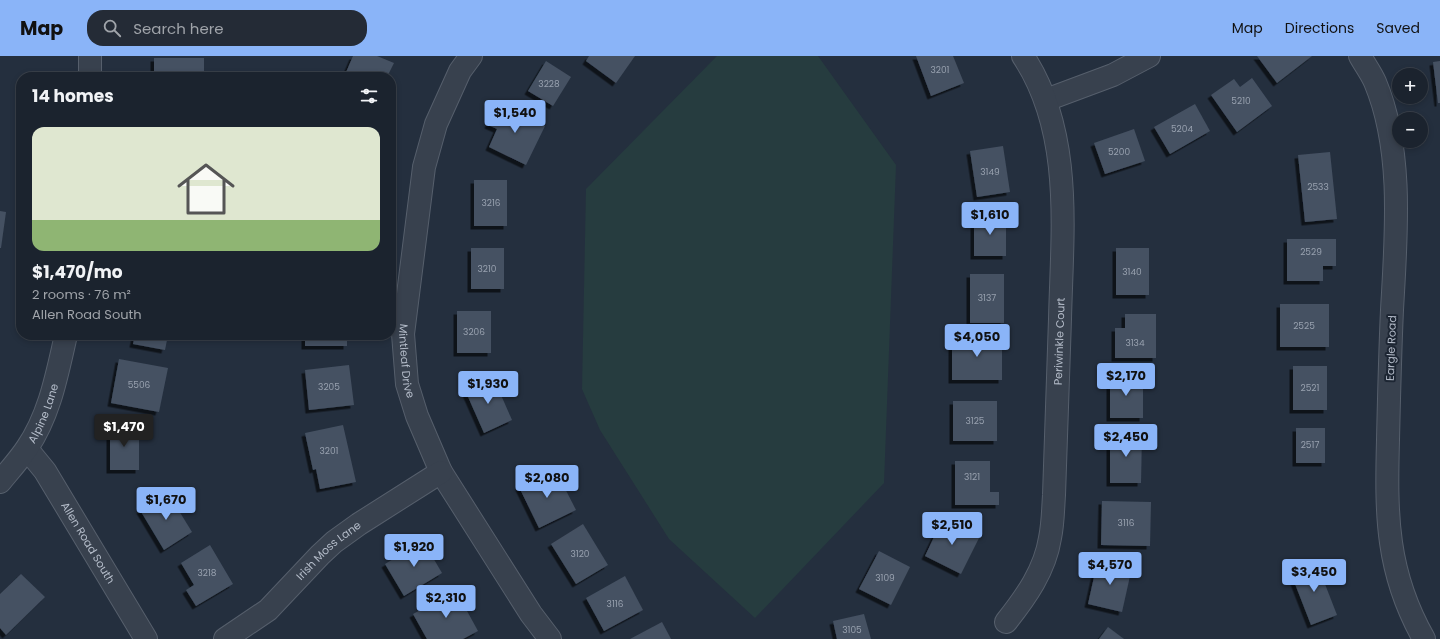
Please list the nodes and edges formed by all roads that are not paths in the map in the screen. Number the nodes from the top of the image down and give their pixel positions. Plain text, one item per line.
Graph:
1 (90, 56) edge
2 (471, 56) edge
3 (1023, 56) edge
4 (1149, 56) edge
5 (1360, 56) edge
6 (90, 72) edge
7 (1046, 100) junction
8 (65, 340) edge
9 (27, 449) junction
10 (441, 472) junction
11 (0, 482) edge
12 (1006, 622) dead end
13 (146, 639) edge
14 (225, 639) edge
15 (550, 639) edge
16 (1424, 639) edge

1 - 6 street
2 - 10 street, Mintleaf Drive
3 - 7 street, Periwinkle Court
4 - 7 street
5 - 16 street, Eargle Road
7 - 12 street, Periwinkle Court
8 - 9 street, Alpine Lane
9 - 11 street, Alpine Lane
9 - 13 street, Allen Road South
10 - 14 street, Irish Moss Lane
10 - 15 street, Mintleaf Drive

